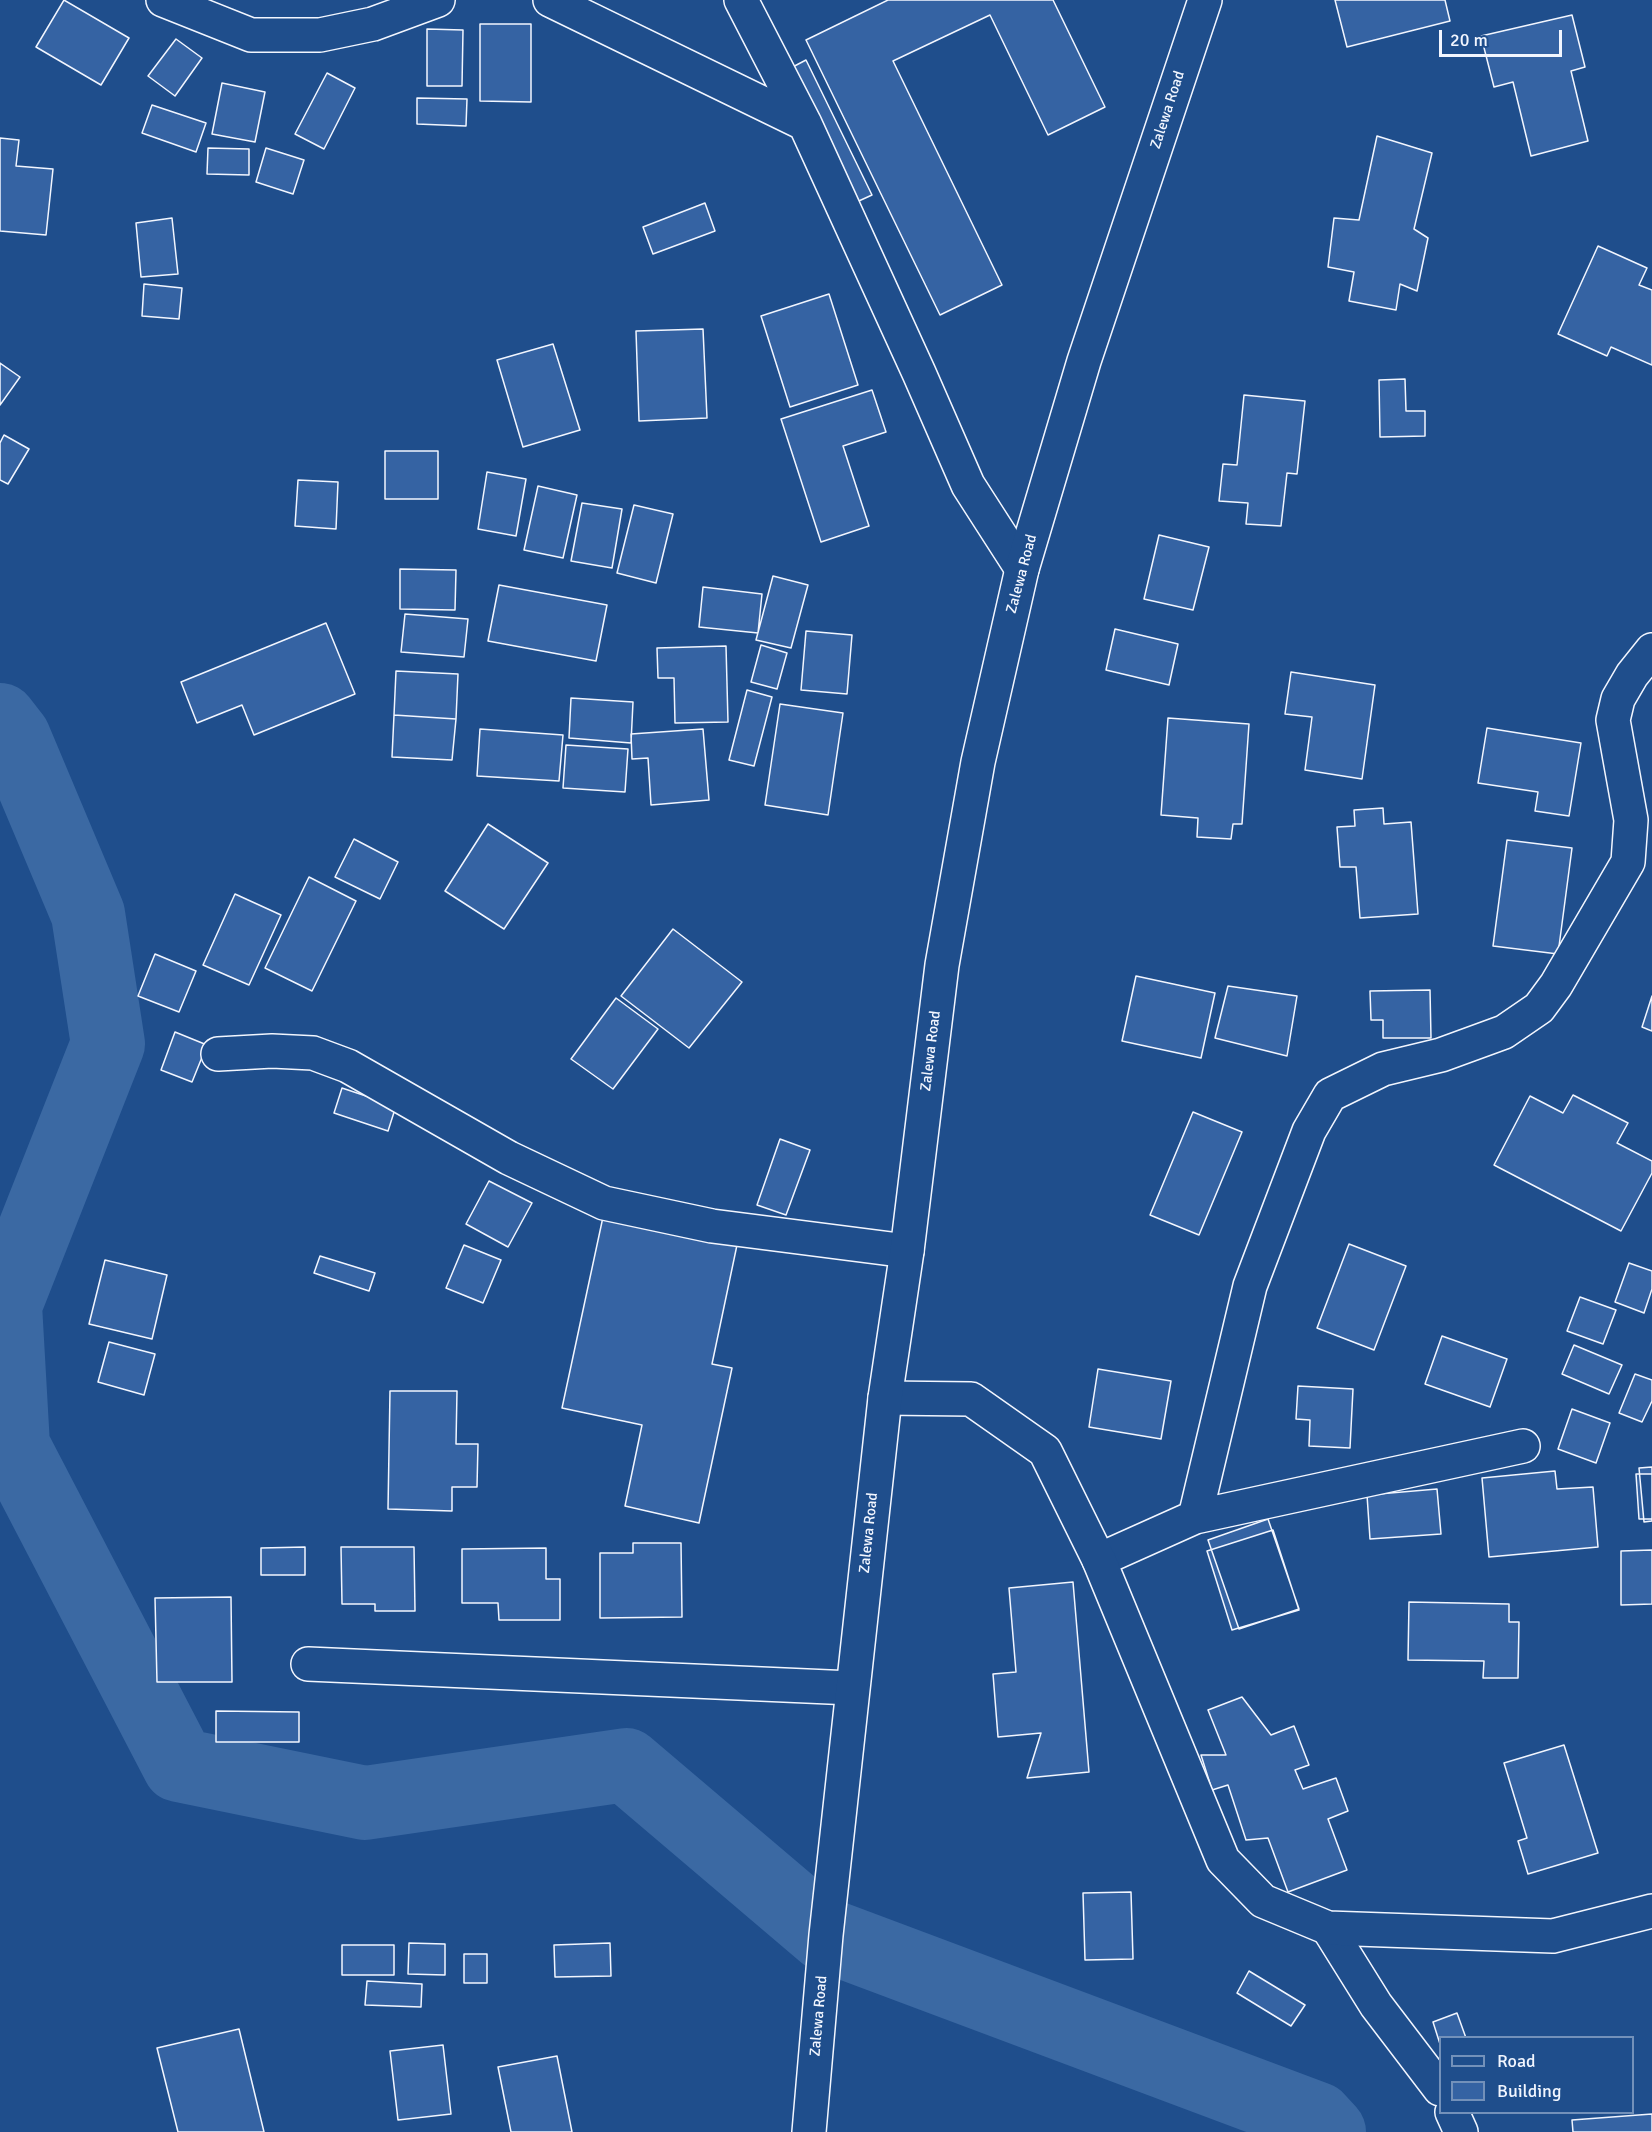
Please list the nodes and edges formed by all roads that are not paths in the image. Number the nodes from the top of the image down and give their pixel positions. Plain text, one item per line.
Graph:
1 (163, 0) edge
2 (438, 0) edge
3 (550, 0) edge
4 (741, 0) edge
5 (1205, 0) edge
6 (805, 124) junction
7 (1022, 569) junction
8 (1652, 650) edge
9 (218, 1054) dead end
10 (907, 1251) junction
11 (885, 1398) junction
12 (1523, 1446) dead end
13 (1195, 1517) junction
14 (1099, 1560) junction
15 (308, 1664) dead end
16 (852, 1688) junction
17 (1652, 1911) edge
18 (1328, 1928) junction
19 (1439, 2088) edge
20 (1453, 2114) edge
21 (809, 2132) edge
22 (1461, 2132) edge

1 - 2 main road
3 - 6 main road
4 - 6 main road
5 - 7 main road, Zalewa Road
6 - 7 main road
7 - 10 main road, Zalewa Road
8 - 13 main road
9 - 10 main road
10 - 11 main road, Zalewa Road
11 - 14 main road
11 - 16 main road, Zalewa Road
12 - 13 main road
13 - 14 main road
14 - 18 main road
15 - 16 main road
16 - 21 main road, Zalewa Road
17 - 18 main road
18 - 19 main road
20 - 22 main road

